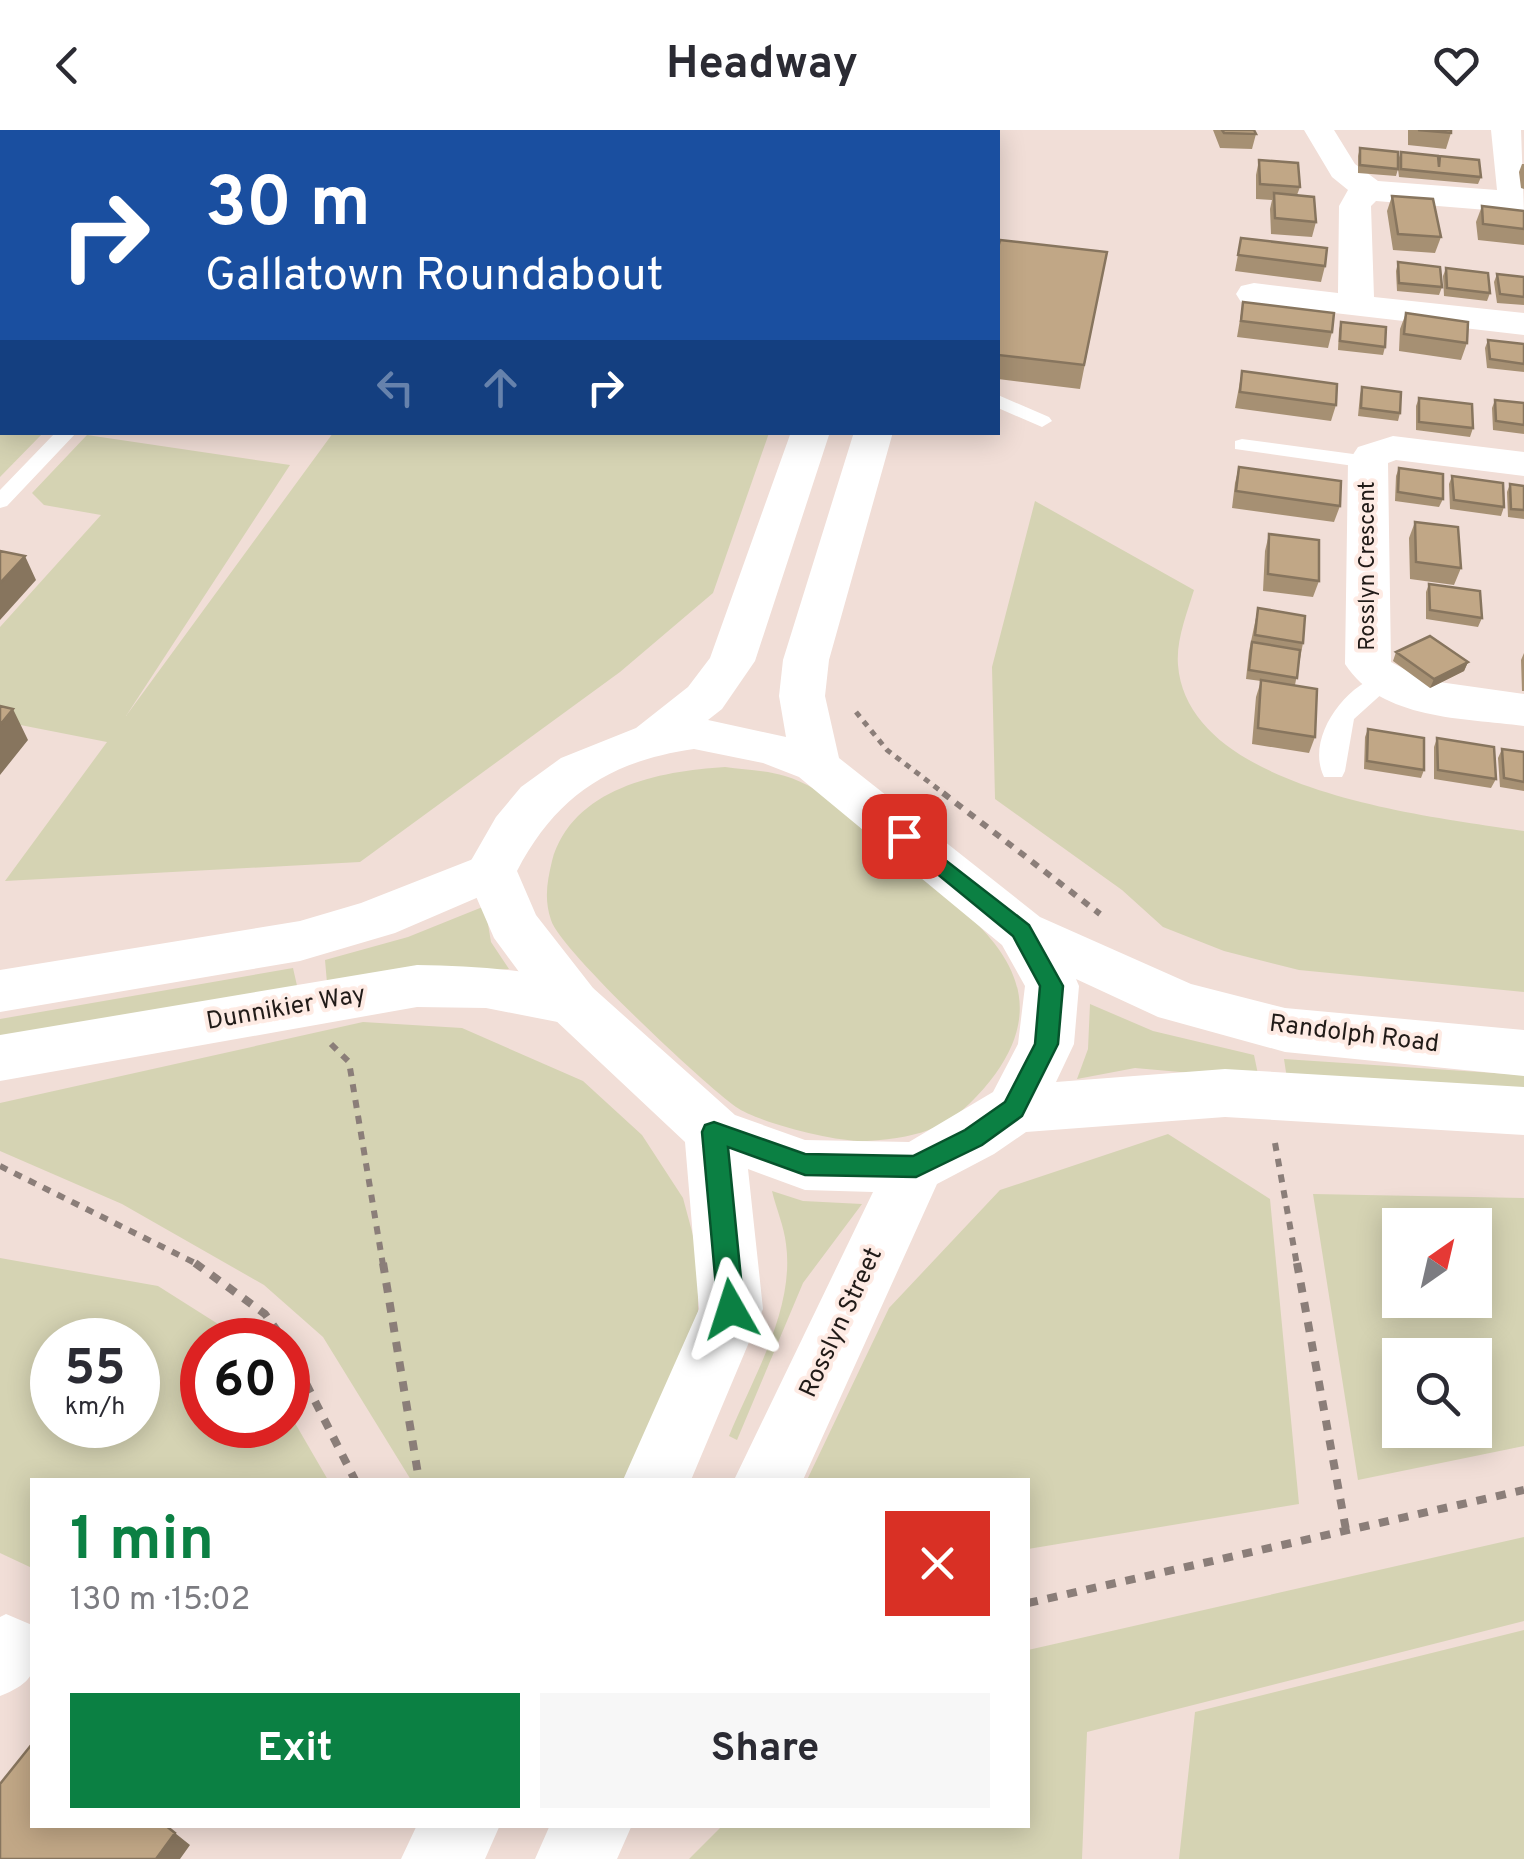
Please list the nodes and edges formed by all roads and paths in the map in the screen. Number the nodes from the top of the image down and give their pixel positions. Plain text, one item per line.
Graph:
1 (1320, 130) edge
2 (1506, 130) edge
3 (1370, 191) junction
4 (1519, 203) edge
5 (1254, 294) dead end
6 (1356, 304) junction
7 (1524, 324) edge
8 (1000, 402) edge
9 (1042, 421) dead end
10 (65, 435) edge
11 (810, 435) edge
12 (873, 435) edge
13 (1242, 445) dead end
14 (1368, 462) junction
15 (1524, 464) edge
16 (0, 502) edge
17 (1383, 682) junction
18 (850, 702) dead end
19 (1524, 710) edge
20 (655, 737) junction
21 (816, 765) junction
22 (1333, 771) dead end
23 (491, 871) junction
24 (1110, 920) dead end
25 (1021, 930) junction
26 (0, 992) edge
27 (316, 1004) junction
28 (573, 1004) junction
29 (1524, 1053) edge
30 (0, 1058) edge
31 (1266, 1096) junction
32 (1014, 1109) junction
33 (1524, 1112) edge
34 (714, 1132) junction
35 (0, 1166) edge
36 (916, 1167) junction
37 (265, 1318) edge
38 (310, 1391) edge
39 (354, 1478) edge
40 (419, 1478) edge
41 (658, 1478) edge
42 (769, 1478) edge
43 (1524, 1490) edge
44 (1346, 1530) junction
45 (1030, 1604) edge
46 (459, 1828) edge
47 (590, 1828) edge
48 (441, 1859) edge
49 (575, 1859) edge

1 - 3 main road
2 - 4 main road
3 - 4 main road
3 - 6 main road
5 - 6 main road
6 - 7 main road
8 - 9 lane
10 - 16 lane
11 - 20 main road
12 - 21 main road
13 - 14 lane
14 - 15 main road, Rosslyn Crescent
14 - 17 main road, Rosslyn Crescent
17 - 19 main road, Rosslyn Crescent
17 - 22 lane
18 - 24 path
20 - 21 main road
20 - 23 main road
21 - 25 main road
23 - 26 main road
23 - 28 main road
25 - 29 main road, Randolph Road
25 - 32 main road
27 - 28 main road, Dunnikier Way
27 - 30 main road, Dunnikier Way
27 - 40 path
28 - 34 main road
31 - 32 main road
31 - 33 main road
31 - 44 path
32 - 36 main road
34 - 36 main road
34 - 41 main road
35 - 37 path
36 - 42 main road, Rosslyn Street
38 - 39 path
43 - 44 path
44 - 45 path
46 - 48 main road
47 - 49 main road

